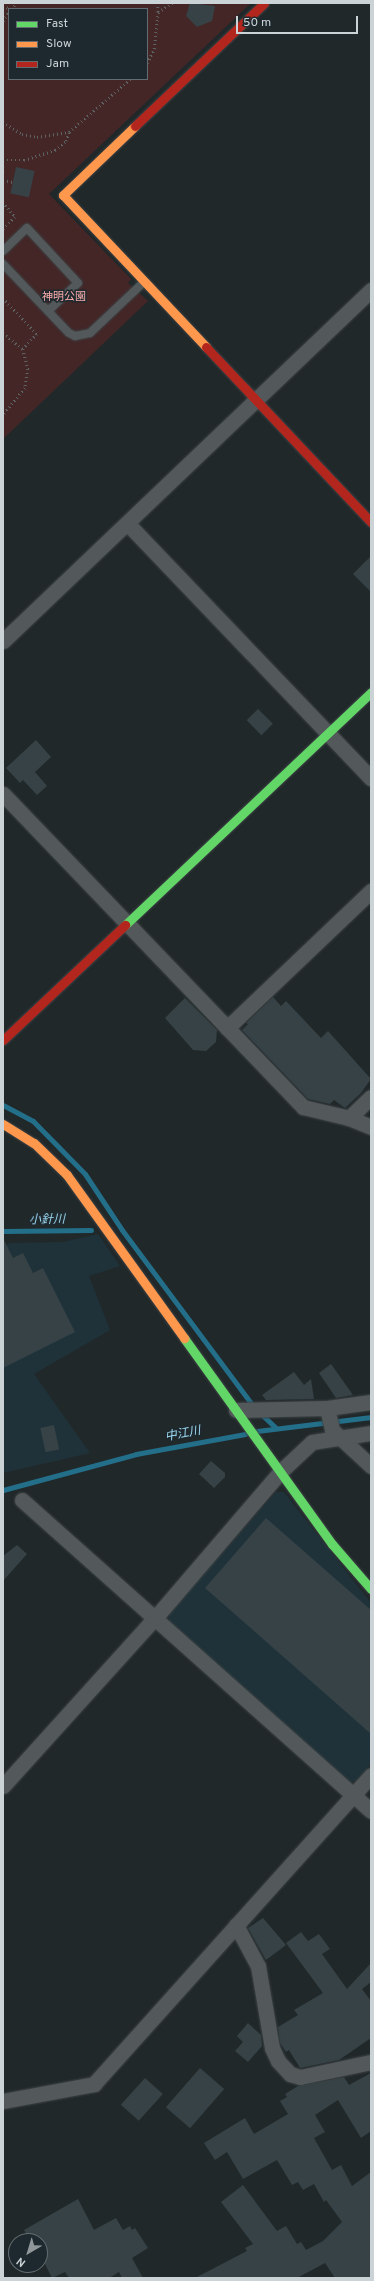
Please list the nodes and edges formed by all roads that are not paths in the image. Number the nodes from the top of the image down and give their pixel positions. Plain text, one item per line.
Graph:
1 (264, 3) edge
2 (3, 251) edge
3 (3, 264) edge
4 (144, 282) junction
5 (371, 290) edge
6 (48, 311) junction
7 (256, 400) junction
8 (371, 522) edge
9 (126, 523) junction
10 (3, 641) edge
11 (371, 692) edge
12 (328, 732) junction
13 (371, 778) edge
14 (3, 794) edge
15 (371, 892) edge
16 (126, 923) junction
17 (227, 1028) junction
18 (3, 1040) edge
19 (371, 1097) edge
20 (349, 1118) junction
21 (3, 1124) edge
22 (371, 1127) edge
23 (371, 1402) edge
24 (327, 1408) junction
25 (238, 1414) junction
26 (371, 1433) edge
27 (335, 1434) junction
28 (371, 1466) edge
29 (280, 1471) junction
30 (22, 1500) dead end
31 (371, 1589) edge
32 (155, 1618) junction
33 (371, 1775) edge
34 (3, 1786) edge
35 (353, 1795) junction
36 (371, 1811) edge
37 (236, 1925) junction
38 (371, 2062) edge
39 (3, 2101) edge

1 - 4 street
2 - 6 lane
3 - 6 lane
4 - 6 lane
4 - 7 street
5 - 7 street
7 - 8 street
7 - 9 street
9 - 10 street
9 - 12 street
11 - 12 street
12 - 13 street
12 - 16 street
14 - 16 street
15 - 17 street
16 - 17 street
16 - 18 street
17 - 20 street
19 - 20 street
20 - 22 street
21 - 25 street
23 - 24 street
24 - 25 street
24 - 27 street
25 - 29 street
26 - 27 street
27 - 28 street
27 - 29 street
29 - 31 street
29 - 32 street
30 - 32 street
32 - 34 street
32 - 35 street
33 - 35 street
35 - 36 street
35 - 37 street
37 - 38 street
37 - 39 street

